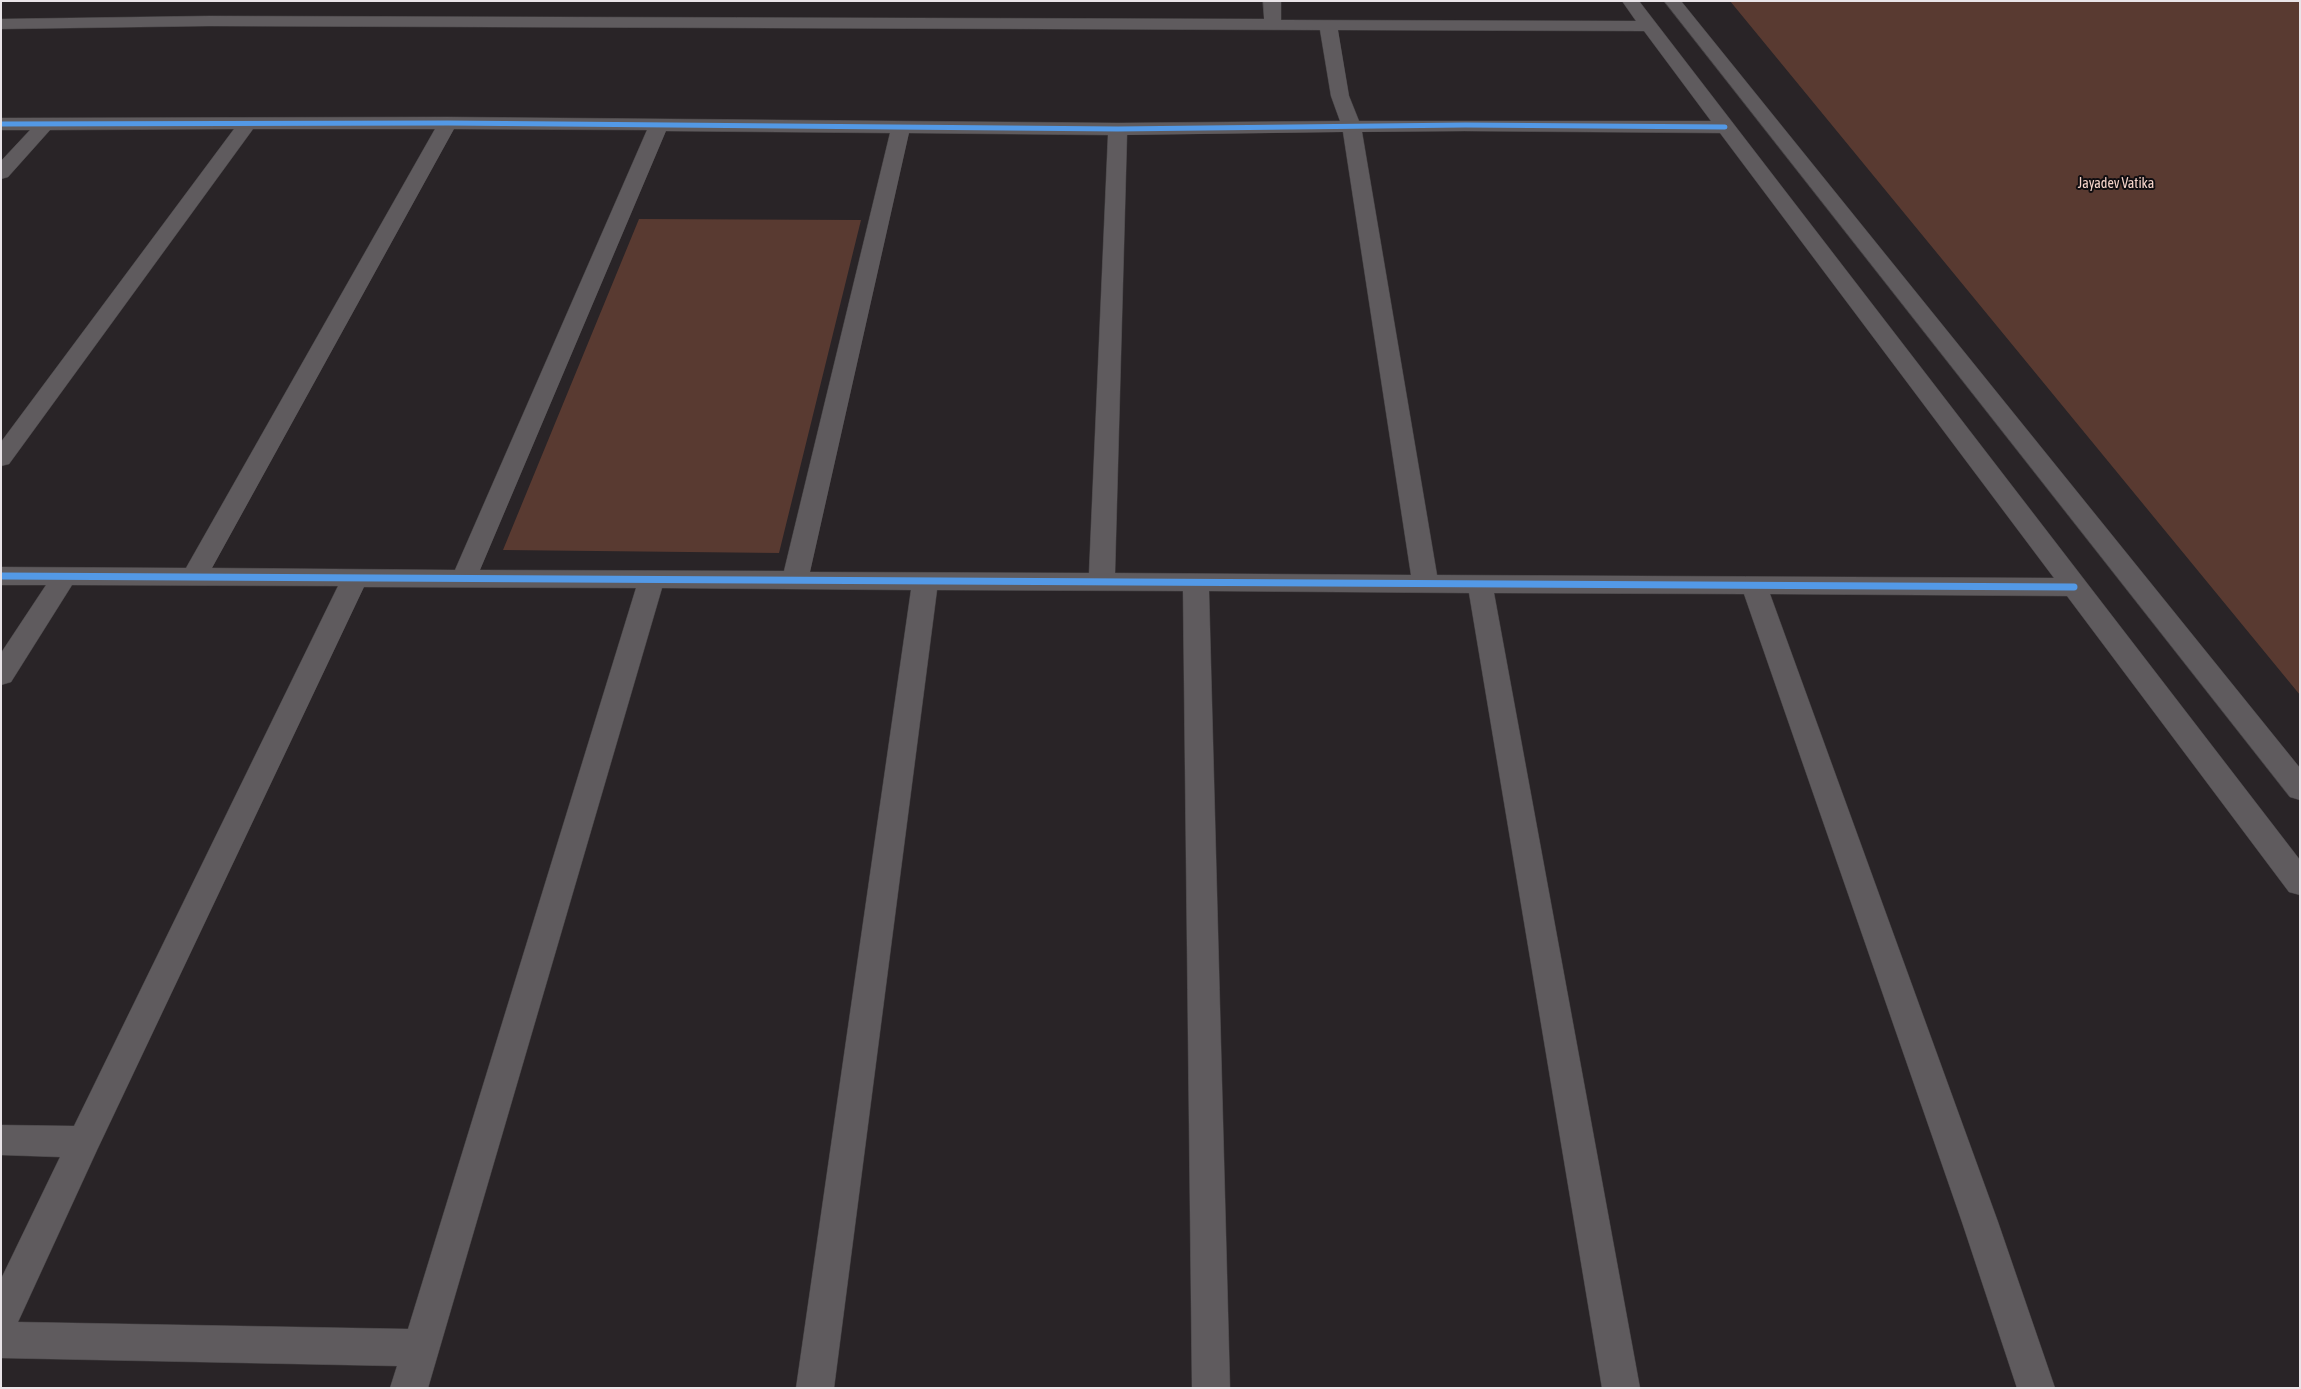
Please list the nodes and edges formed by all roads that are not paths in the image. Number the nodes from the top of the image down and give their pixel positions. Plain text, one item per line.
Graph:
1 (1272, 1) edge
2 (1630, 1) edge
3 (1672, 1) edge
4 (1, 24) edge
5 (1273, 24) junction
6 (1328, 25) junction
7 (1648, 26) junction
8 (448, 123) junction
9 (1, 124) edge
10 (45, 124) junction
11 (247, 124) junction
12 (659, 124) junction
13 (902, 126) junction
14 (1352, 126) junction
15 (1725, 127) junction
16 (1118, 129) junction
17 (1, 173) edge
18 (1, 460) edge
19 (1, 576) edge
20 (65, 576) junction
21 (194, 577) junction
22 (355, 578) junction
23 (464, 578) junction
24 (652, 579) junction
25 (795, 580) junction
26 (926, 581) junction
27 (1102, 582) junction
28 (1196, 582) junction
29 (1425, 583) junction
30 (1480, 584) junction
31 (1754, 585) junction
32 (2074, 587) junction
33 (1, 676) edge
34 (2300, 789) edge
35 (2300, 883) edge
36 (1, 1140) edge
37 (84, 1142) junction
38 (1, 1319) edge
39 (1, 1340) edge
40 (421, 1348) junction
41 (409, 1388) edge
42 (815, 1388) edge
43 (1211, 1388) edge
44 (1621, 1388) edge
45 (2036, 1388) edge

1 - 5 street
2 - 7 street
3 - 34 street
4 - 5 street
5 - 6 street
6 - 7 street
6 - 14 street
7 - 15 street
8 - 11 street
8 - 12 street
8 - 21 street
9 - 10 street
10 - 11 street
10 - 17 street
11 - 18 street
12 - 13 street
12 - 23 street
13 - 16 street
13 - 25 street
14 - 15 street
14 - 16 street
14 - 29 street
15 - 32 street
16 - 27 street
19 - 20 street
20 - 21 street
20 - 33 street
21 - 22 street
22 - 23 street
22 - 37 street
23 - 24 street
24 - 25 street
24 - 40 street
25 - 26 street
26 - 27 street
26 - 42 street
27 - 28 street
28 - 29 street
28 - 43 street
29 - 30 street
30 - 31 street
30 - 44 street
31 - 32 street
31 - 45 street
32 - 35 street
36 - 37 street
37 - 38 street
39 - 40 street
40 - 41 street

